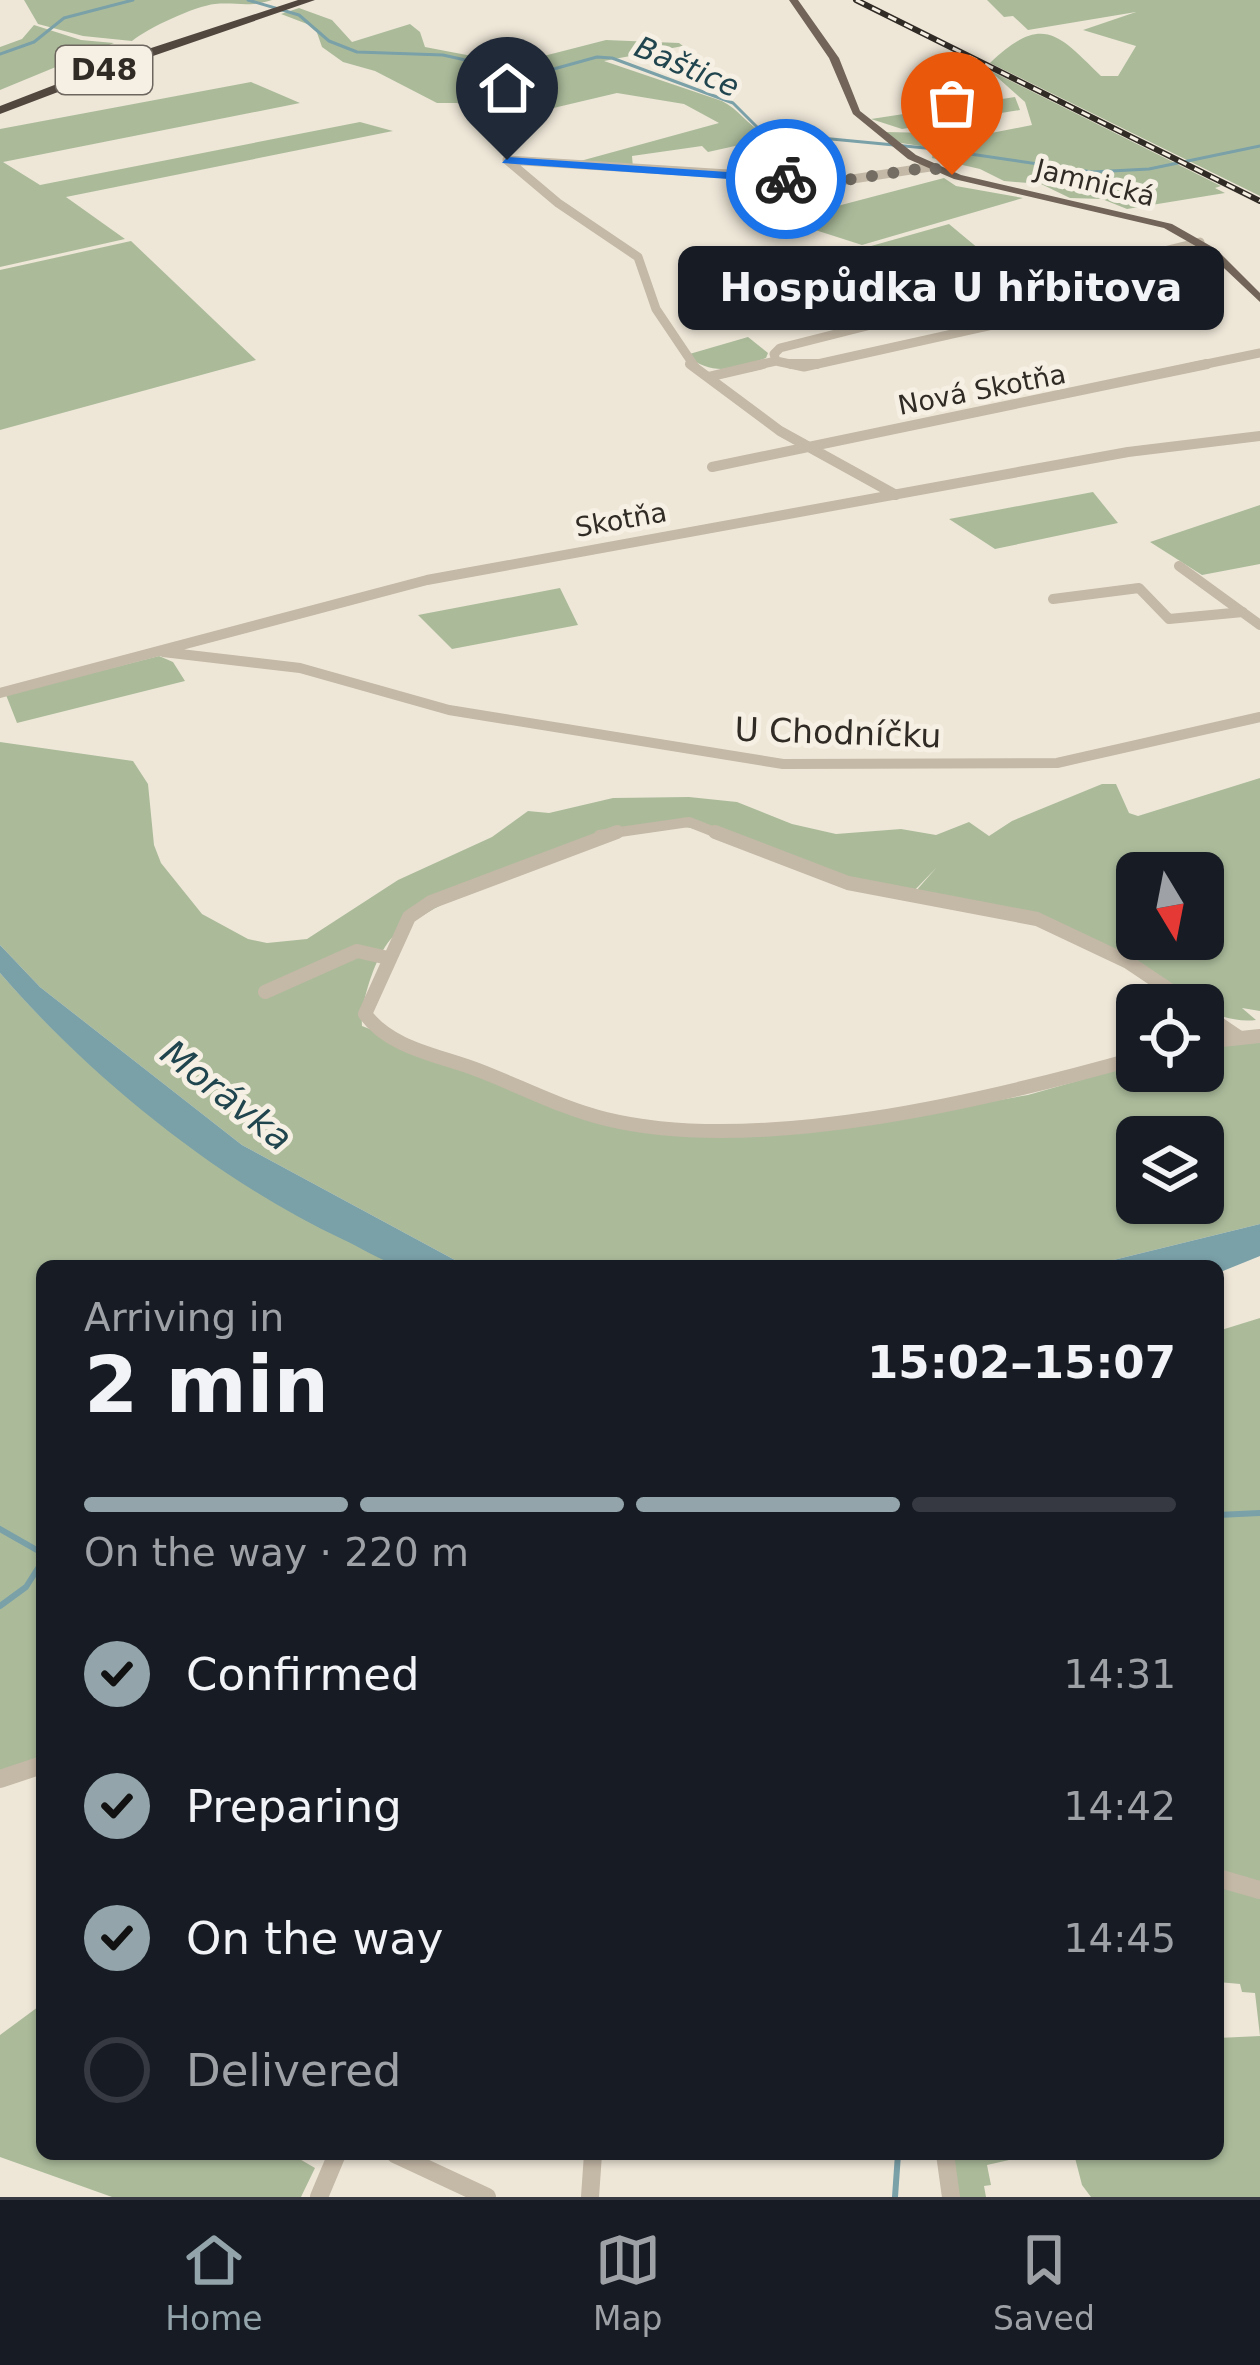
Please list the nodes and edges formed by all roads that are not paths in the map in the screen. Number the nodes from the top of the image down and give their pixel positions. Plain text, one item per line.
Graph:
1 (309, 0) edge
2 (793, 0) edge
3 (288, 2) edge
4 (0, 105) edge
5 (930, 167) junction
6 (1200, 242) junction
7 (1191, 281) dead end
8 (1260, 299) edge
9 (1260, 353) edge
10 (776, 361) junction
11 (708, 377) junction
12 (1260, 436) edge
13 (805, 446) junction
14 (712, 467) dead end
15 (897, 495) junction
16 (1179, 566) dead end
17 (1053, 598) dead end
18 (1243, 612) junction
19 (1260, 625) edge
20 (164, 652) junction
21 (0, 693) edge
22 (1260, 717) edge
23 (388, 958) junction
24 (1161, 984) edge
25 (265, 992) dead end
26 (1224, 1027) edge
27 (1260, 1036) edge
28 (1240, 1038) junction
29 (1224, 1040) edge
30 (1116, 1064) edge
31 (36, 1767) edge
32 (0, 1780) edge
33 (1224, 1881) edge
34 (1260, 1890) edge
35 (335, 2160) edge
36 (408, 2160) edge
37 (593, 2160) edge
38 (946, 2160) edge
39 (320, 2197) edge
40 (487, 2197) edge
41 (590, 2197) edge
42 (951, 2197) edge

1 - 3 highway, D48
2 - 5 main road, Jamnická
3 - 4 highway, D48
5 - 6 main road, Jamnická
5 - 11 street
6 - 8 main road, Jamnická
6 - 10 street
7 - 10 street
9 - 13 street, Nová Skotňa
10 - 11 street
11 - 13 street
12 - 15 street, Skotňa
13 - 14 street, Nová Skotňa
13 - 15 street
15 - 20 street, Skotňa
16 - 18 street
17 - 18 street
18 - 19 street
20 - 21 street, Skotňa
20 - 22 street, U Chodníčku
23 - 24 street
23 - 25 street
23 - 30 street
26 - 28 street
27 - 28 street
28 - 29 street
31 - 32 street
33 - 34 street
35 - 39 street
36 - 40 street
37 - 41 street
38 - 42 street

